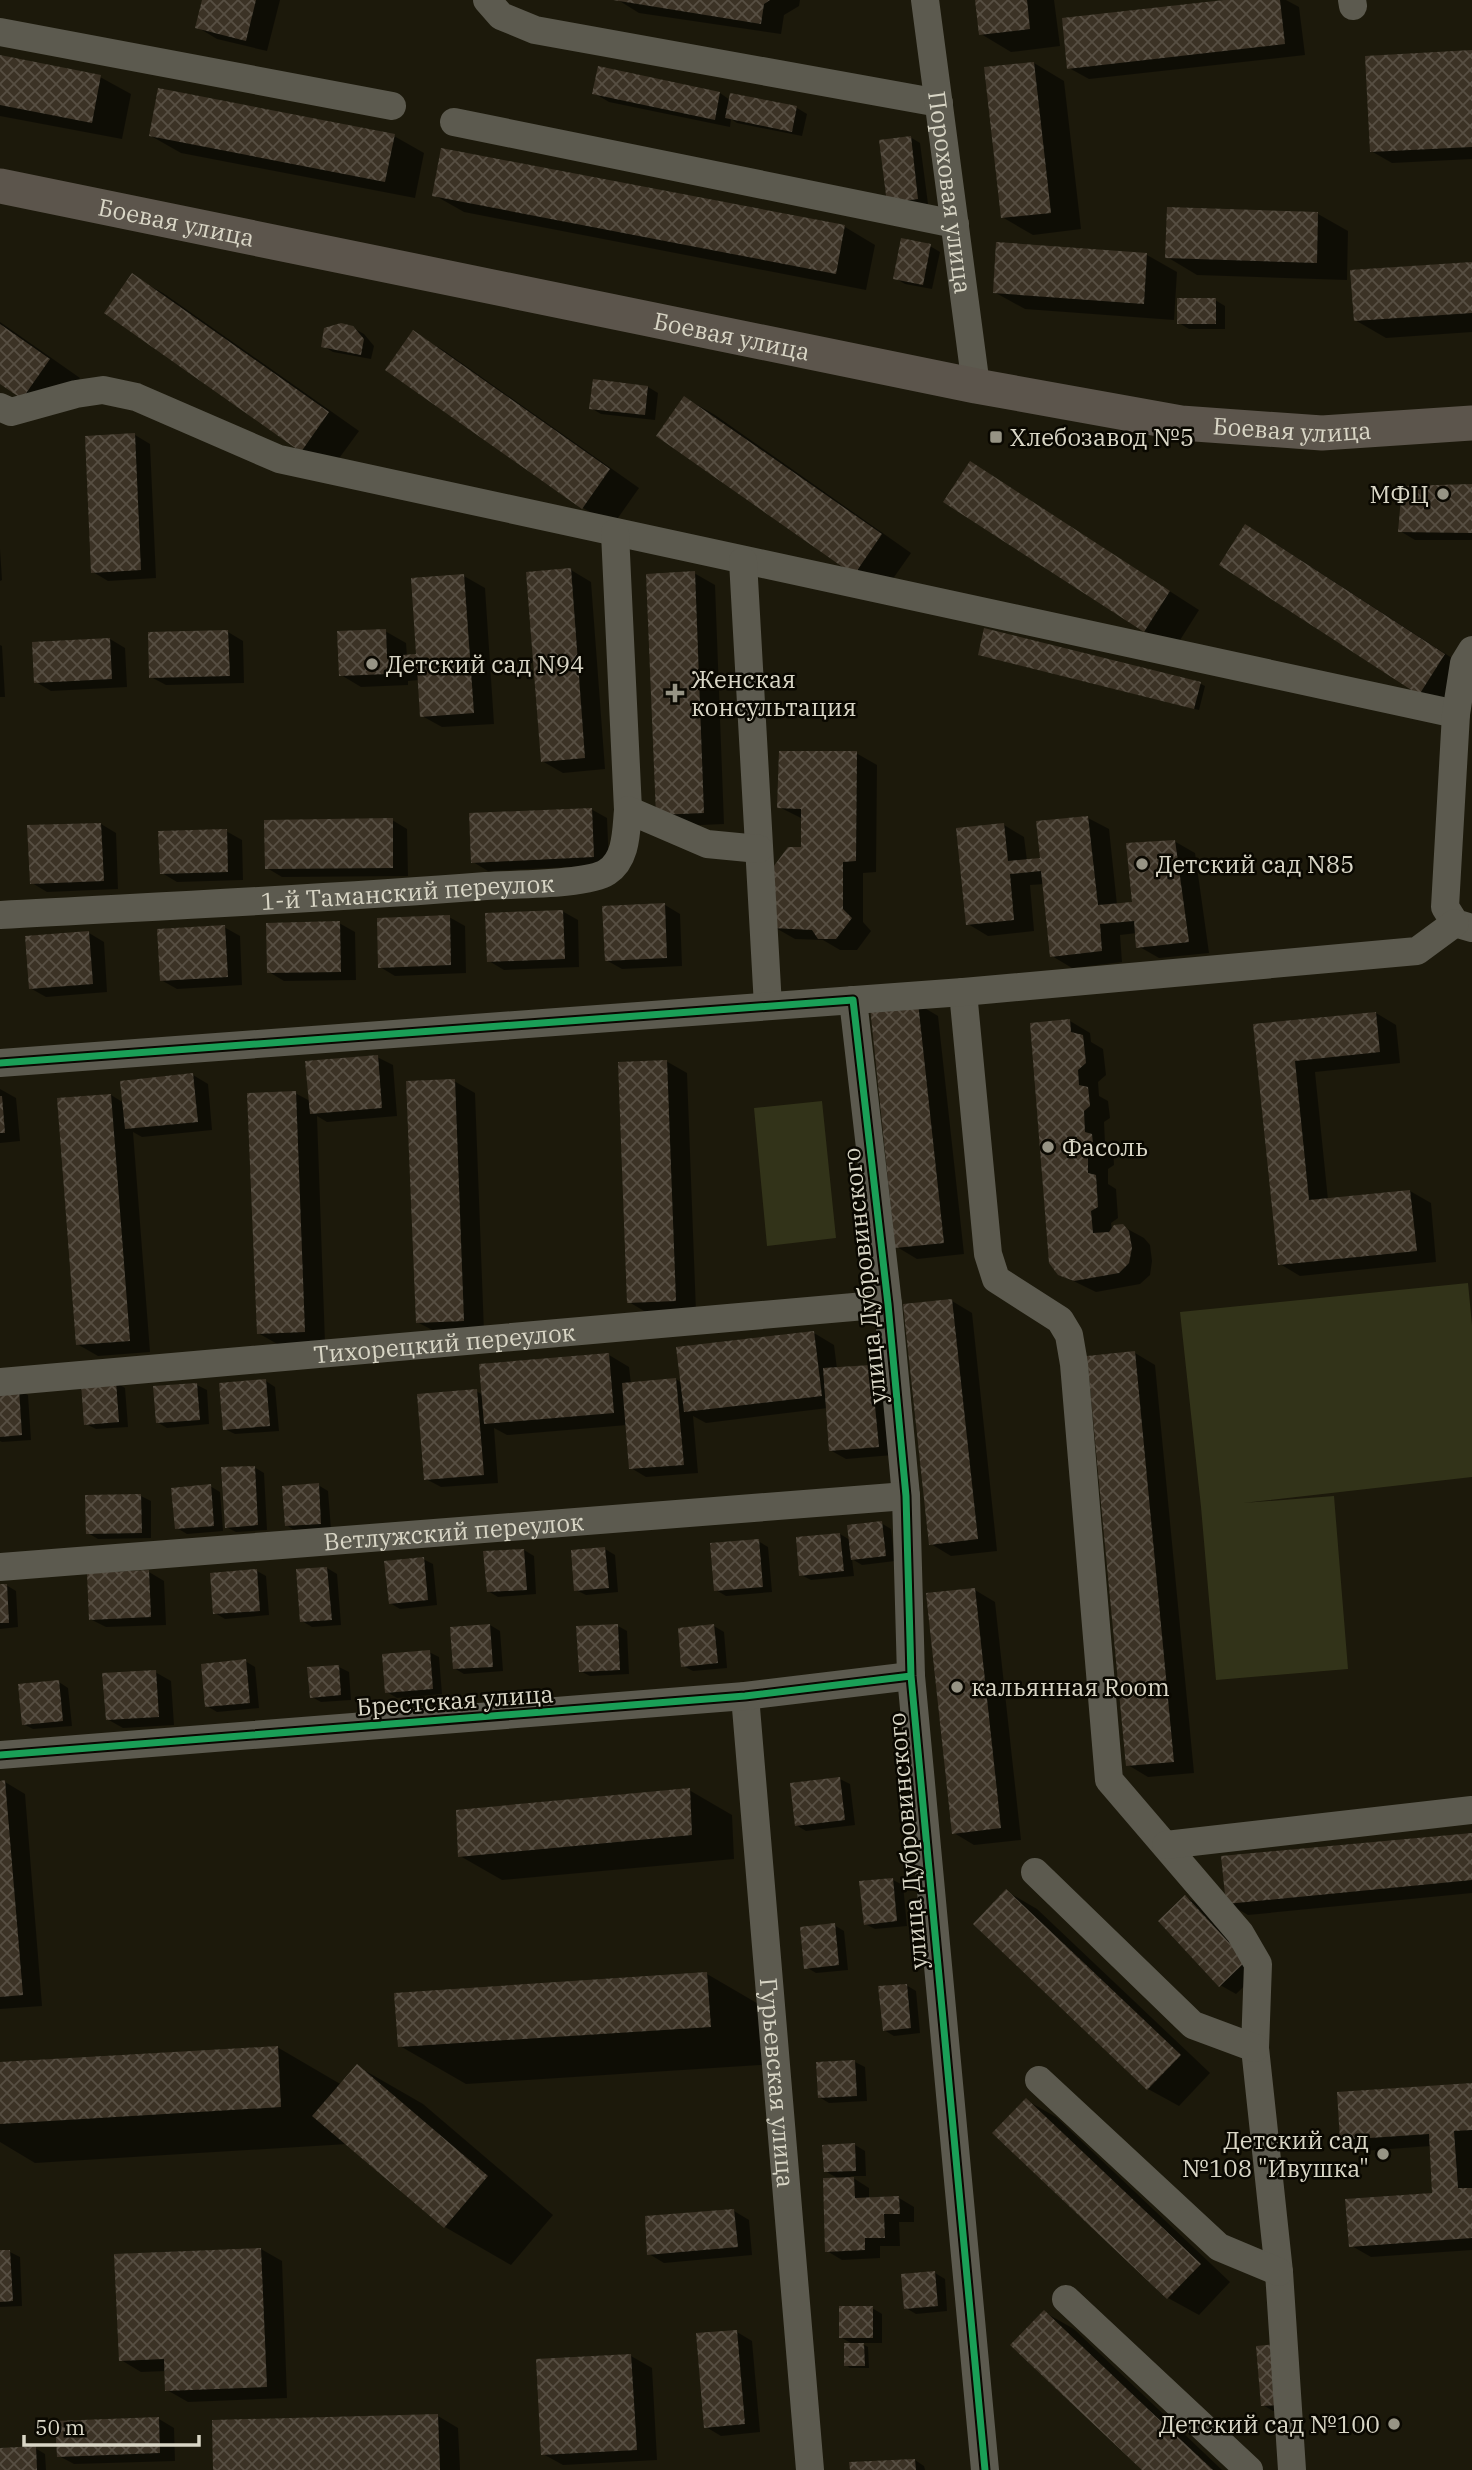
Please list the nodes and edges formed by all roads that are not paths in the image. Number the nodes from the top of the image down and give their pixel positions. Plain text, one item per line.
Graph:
1 (487, 0) edge
2 (925, 0) edge
3 (0, 32) edge
4 (939, 103) junction
5 (392, 106) dead end
6 (454, 122) dead end
7 (0, 186) edge
8 (955, 224) junction
9 (976, 386) junction
10 (0, 407) edge
11 (1472, 423) edge
12 (615, 533) junction
13 (743, 561) junction
14 (1472, 650) edge
15 (1456, 714) junction
16 (628, 810) junction
17 (759, 849) junction
18 (0, 915) edge
19 (1464, 925) edge
20 (963, 992) junction
21 (853, 1000) junction
22 (768, 1006) junction
23 (0, 1063) edge
24 (888, 1304) junction
25 (0, 1382) edge
26 (906, 1496) junction
27 (0, 1567) edge
28 (911, 1676) junction
29 (746, 1696) junction
30 (0, 1755) edge
31 (1472, 1810) edge
32 (1166, 1845) junction
33 (1035, 1872) dead end
34 (1255, 2048) junction
35 (1039, 2080) dead end
36 (1279, 2272) junction
37 (1066, 2300) dead end
38 (810, 2470) edge
39 (985, 2470) edge
40 (1249, 2470) edge
41 (1292, 2470) edge

1 - 4 street
2 - 4 street, Пороховая улица
3 - 5 street
4 - 8 street, Пороховая улица
6 - 8 street
7 - 9 main road, Боевая улица
8 - 9 street, Пороховая улица
9 - 11 main road, Боевая улица
10 - 12 street
12 - 13 street
12 - 16 street
13 - 15 street
13 - 17 street
14 - 15 street
15 - 19 street
16 - 17 street
16 - 18 street, 1-й Таманский переулок
17 - 22 street
19 - 20 street
20 - 21 street
20 - 32 street
21 - 22 street
21 - 24 street, улица Дубровинского
22 - 23 street
24 - 25 street, Тихорецкий переулок
24 - 26 street, улица Дубровинского
26 - 27 street, Ветлужский переулок
26 - 28 street, улица Дубровинского
28 - 29 street, Брестская улица
28 - 39 street, улица Дубровинского
29 - 30 street, Брестская улица
29 - 38 street, Гурьевская улица
31 - 32 street
32 - 34 street
33 - 34 street
34 - 36 street
35 - 36 street
36 - 41 street
37 - 40 street

